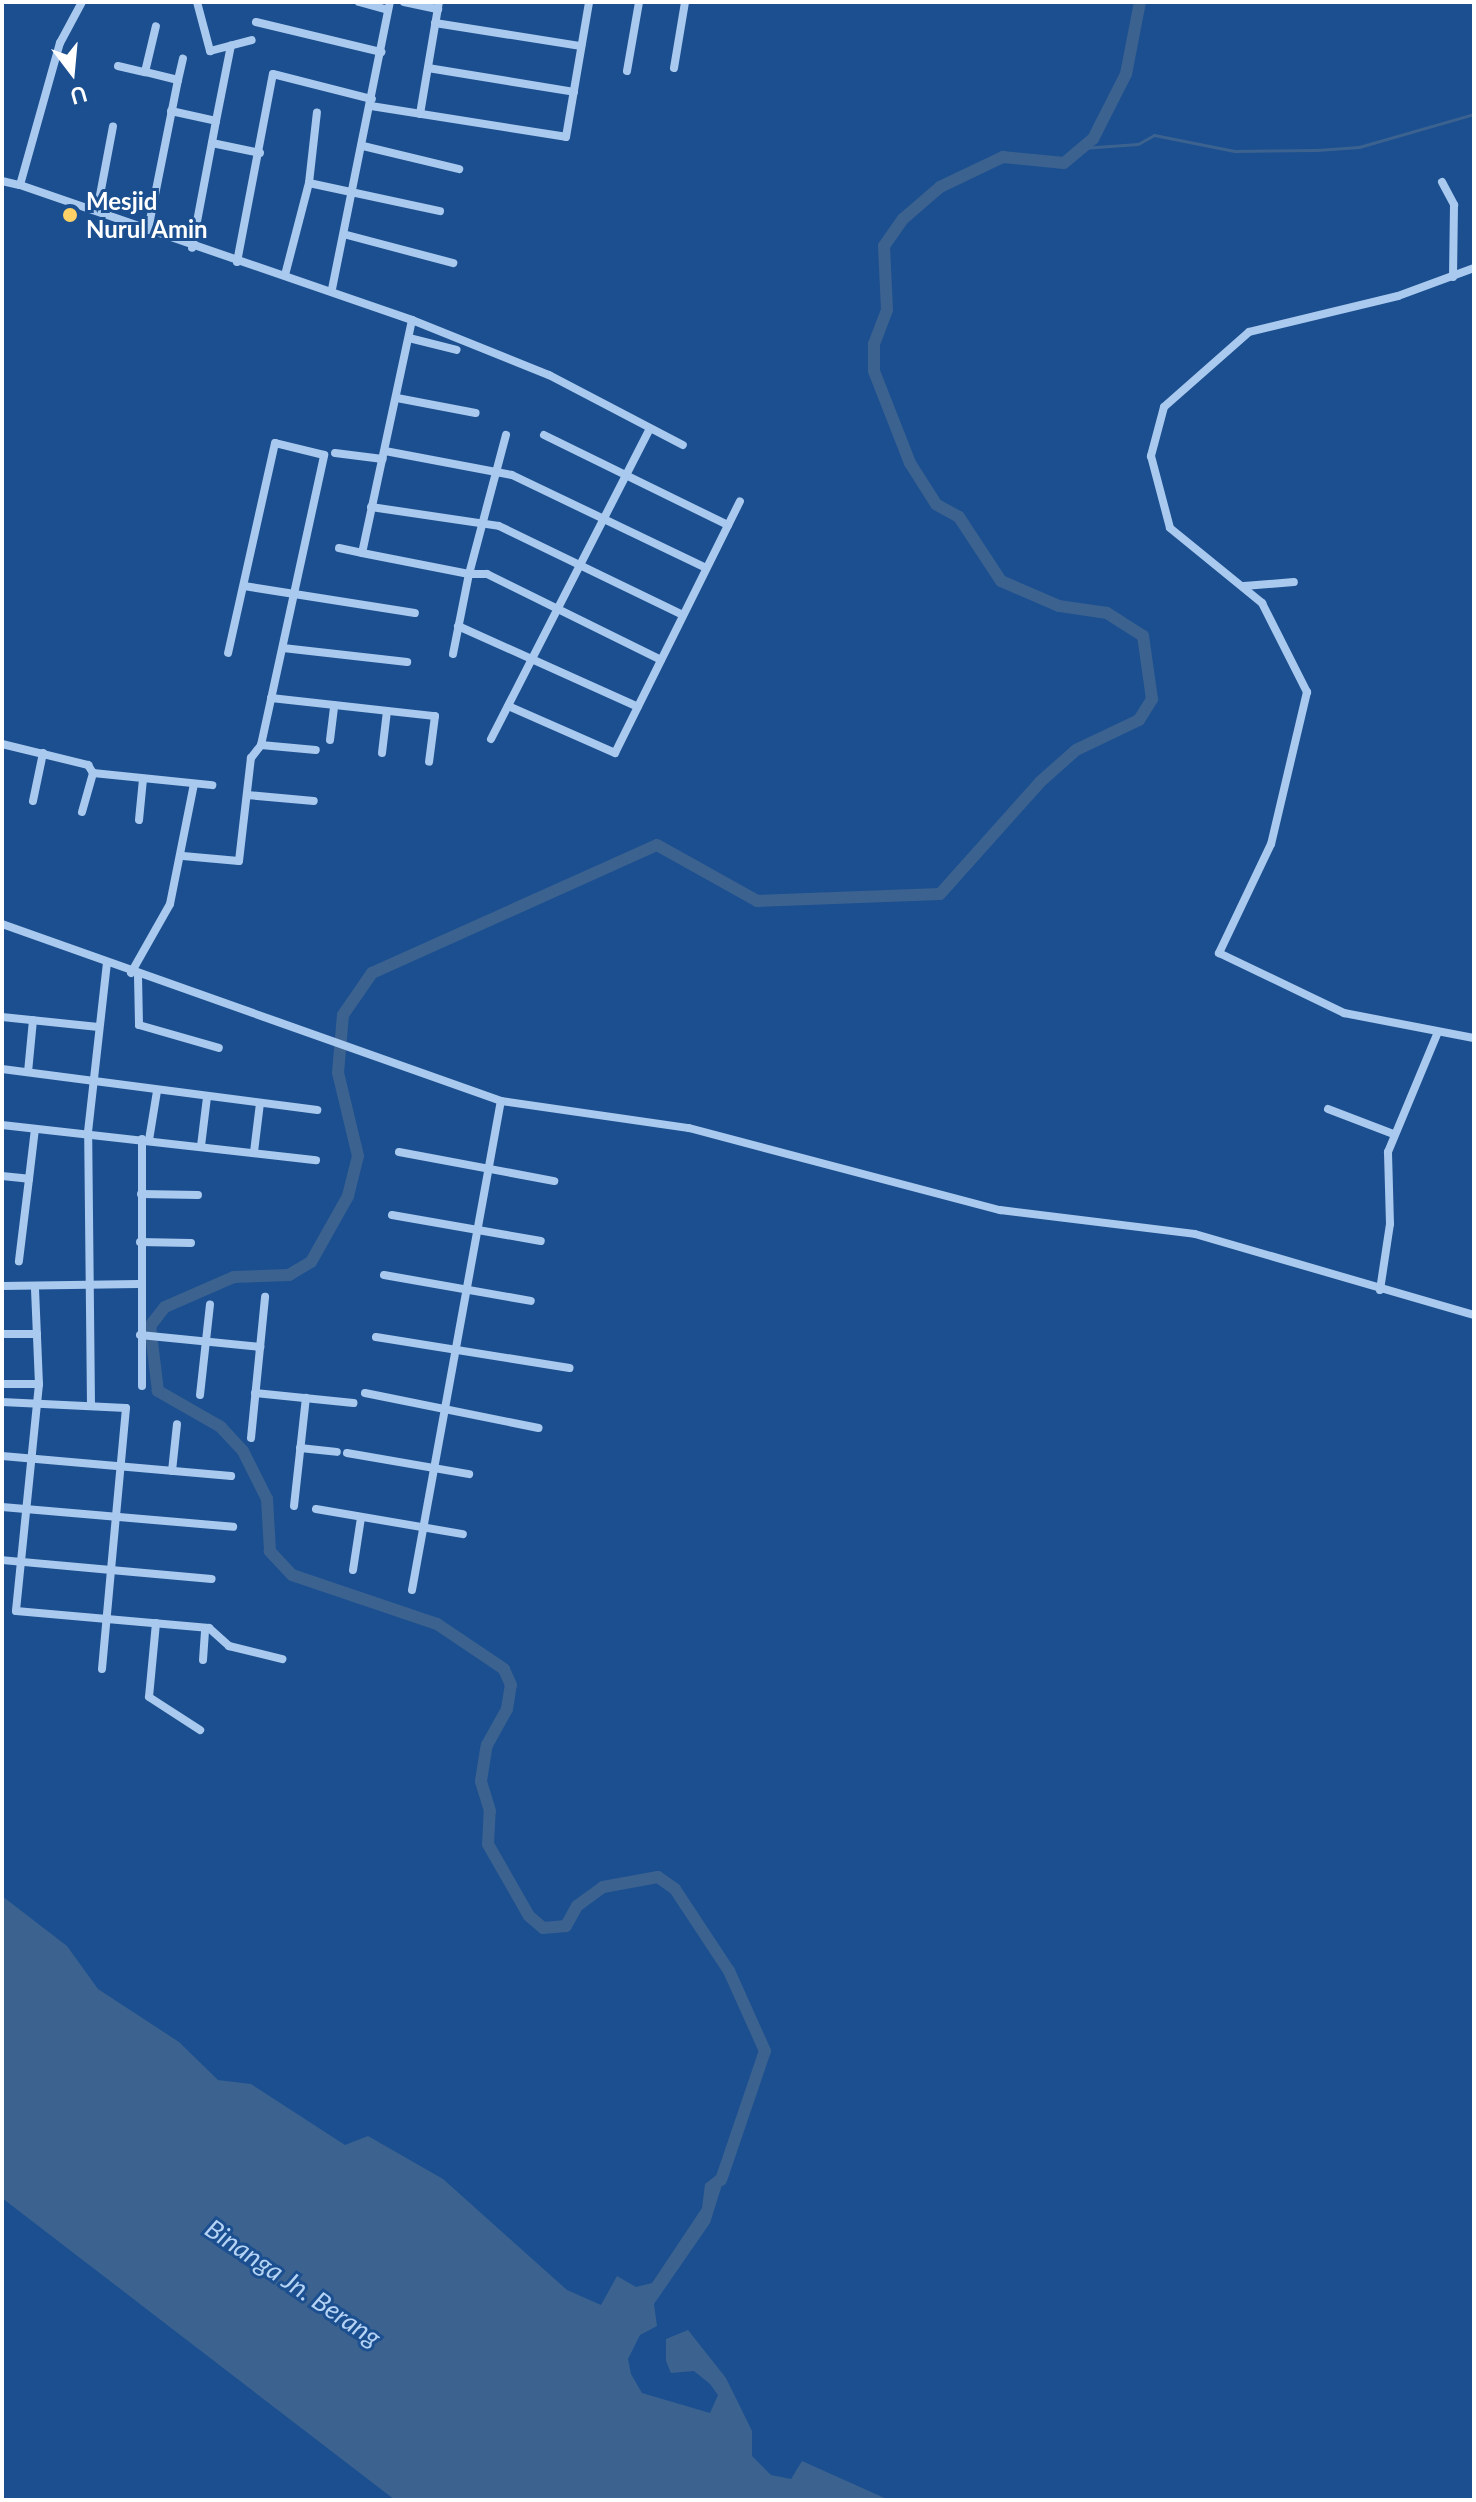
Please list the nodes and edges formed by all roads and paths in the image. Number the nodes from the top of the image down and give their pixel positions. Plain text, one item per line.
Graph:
1 (82, 2) edge
2 (197, 2) edge
3 (359, 2) edge
4 (404, 2) edge
5 (589, 2) edge
6 (639, 2) edge
7 (685, 2) edge
8 (438, 5) edge
9 (389, 6) edge
10 (256, 22) dead end
11 (435, 23) junction
12 (156, 26) dead end
13 (252, 40) dead end
14 (231, 45) junction
15 (581, 46) junction
16 (381, 52) junction
17 (183, 59) dead end
18 (118, 66) dead end
19 (428, 68) junction
20 (674, 68) dead end
21 (627, 71) dead end
22 (145, 72) junction
23 (178, 80) junction
24 (574, 92) junction
25 (371, 102) junction
26 (171, 111) junction
27 (317, 112) dead end
28 (420, 114) junction
29 (216, 121) junction
30 (113, 126) dead end
31 (212, 143) junction
32 (363, 146) junction
33 (260, 153) junction
34 (459, 169) dead end
35 (2, 181) edge
36 (1442, 182) dead end
37 (309, 183) junction
38 (20, 185) junction
39 (355, 191) junction
40 (97, 211) junction
41 (440, 211) dead end
42 (148, 230) junction
43 (347, 235) junction
44 (192, 248) junction
45 (237, 262) junction
46 (453, 263) dead end
47 (1474, 268) edge
48 (285, 275) junction
49 (1453, 277) junction
50 (332, 289) junction
51 (412, 320) junction
52 (409, 338) junction
53 (457, 350) dead end
54 (397, 398) junction
55 (476, 413) dead end
56 (650, 428) junction
57 (506, 435) dead end
58 (544, 435) dead end
59 (683, 445) dead end
60 (335, 453) dead end
61 (384, 455) junction
62 (498, 474) junction
63 (626, 475) junction
64 (740, 501) dead end
65 (371, 507) junction
66 (604, 518) junction
67 (482, 524) junction
68 (728, 525) junction
69 (339, 548) dead end
70 (362, 553) junction
71 (580, 565) junction
72 (706, 568) junction
73 (469, 574) junction
74 (1294, 582) dead end
75 (244, 586) junction
76 (1244, 586) junction
77 (295, 597) junction
78 (557, 609) junction
79 (415, 613) dead end
80 (683, 615) junction
81 (458, 626) junction
82 (283, 648) junction
83 (228, 653) dead end
84 (453, 654) dead end
85 (533, 657) junction
86 (661, 660) junction
87 (407, 662) dead end
88 (271, 698) junction
89 (334, 705) junction
90 (508, 706) junction
91 (638, 707) junction
92 (387, 711) junction
93 (491, 739) dead end
94 (330, 740) dead end
95 (2, 744) edge
96 (261, 745) junction
97 (316, 750) dead end
98 (43, 753) junction
99 (382, 753) dead end
100 (429, 762) dead end
101 (93, 773) junction
102 (143, 779) junction
103 (194, 784) junction
104 (212, 785) dead end
105 (247, 795) junction
106 (33, 801) dead end
107 (314, 801) dead end
108 (82, 812) dead end
109 (139, 820) dead end
110 (183, 856) junction
111 (2, 924) edge
112 (107, 963) junction
113 (135, 974) junction
114 (2, 1017) edge
115 (33, 1020) junction
116 (98, 1027) junction
117 (1438, 1032) junction
118 (1474, 1038) edge
119 (219, 1048) dead end
120 (2, 1069) edge
121 (28, 1072) junction
122 (93, 1079) junction
123 (157, 1091) junction
124 (207, 1097) junction
125 (501, 1101) junction
126 (260, 1103) junction
127 (1328, 1109) dead end
128 (317, 1110) dead end
129 (2, 1125) edge
130 (35, 1129) junction
131 (88, 1132) junction
132 (1393, 1134) junction
133 (146, 1139) junction
134 (201, 1146) junction
135 (254, 1152) junction
136 (399, 1152) dead end
137 (316, 1160) dead end
138 (487, 1169) junction
139 (2, 1176) edge
140 (29, 1179) junction
141 (554, 1181) dead end
142 (141, 1194) junction
143 (198, 1195) dead end
144 (392, 1215) dead end
145 (478, 1229) junction
146 (541, 1241) dead end
147 (140, 1242) junction
148 (191, 1243) dead end
149 (19, 1261) dead end
150 (384, 1275) dead end
151 (139, 1284) junction
152 (2, 1286) edge
153 (85, 1286) junction
154 (35, 1289) junction
155 (467, 1289) junction
156 (1380, 1290) junction
157 (265, 1297) dead end
158 (531, 1301) dead end
159 (210, 1305) dead end
160 (1474, 1315) edge
161 (2, 1334) edge
162 (37, 1334) junction
163 (143, 1335) junction
164 (376, 1337) dead end
165 (206, 1341) junction
166 (260, 1347) junction
167 (456, 1350) junction
168 (570, 1368) dead end
169 (2, 1384) edge
170 (142, 1386) dead end
171 (255, 1393) junction
172 (365, 1393) dead end
173 (37, 1394) junction
174 (200, 1395) dead end
175 (90, 1398) junction
176 (306, 1398) junction
177 (2, 1402) edge
178 (353, 1403) dead end
179 (447, 1409) junction
180 (177, 1424) dead end
181 (538, 1428) dead end
182 (251, 1438) dead end
183 (300, 1448) junction
184 (2, 1456) edge
185 (31, 1459) junction
186 (121, 1467) junction
187 (436, 1468) junction
188 (172, 1471) junction
189 (469, 1474) dead end
190 (231, 1476) dead end
191 (294, 1506) dead end
192 (2, 1507) edge
193 (26, 1509) junction
194 (316, 1509) dead end
195 (116, 1517) junction
196 (361, 1518) junction
197 (233, 1527) dead end
198 (424, 1528) junction
199 (463, 1534) dead end
200 (2, 1560) edge
201 (21, 1562) junction
202 (111, 1570) junction
203 (353, 1570) dead end
204 (212, 1579) dead end
205 (412, 1590) dead end
206 (107, 1619) junction
207 (156, 1623) junction
208 (205, 1628) junction
209 (282, 1659) dead end
210 (203, 1660) dead end
211 (102, 1669) dead end
212 (200, 1730) dead end

1 - 38 street
2 - 14 street
3 - 9 street
4 - 8 street
5 - 15 street
6 - 21 street
7 - 20 street
8 - 11 street
9 - 16 street
10 - 16 street
11 - 15 street
11 - 19 street
12 - 22 street
13 - 14 street
14 - 29 street
15 - 24 street
16 - 25 street
17 - 23 street
18 - 22 street
19 - 24 street
19 - 28 street
22 - 23 street
23 - 26 street
24 - 28 street
25 - 28 street
25 - 32 street
25 - 33 street
26 - 29 street
26 - 42 street
27 - 37 street
29 - 31 street
30 - 40 street
31 - 33 street
31 - 44 street
32 - 34 street
32 - 39 street
33 - 45 street
35 - 38 street
36 - 49 street
37 - 39 street
37 - 48 street
38 - 40 street
39 - 41 street
39 - 43 street
40 - 42 street
42 - 44 street
43 - 46 street
43 - 50 street
44 - 45 street
45 - 48 street
47 - 49 street
48 - 50 street
49 - 76 street
50 - 51 street
51 - 52 street
51 - 56 street
52 - 53 street
52 - 54 street
54 - 55 street
54 - 61 street
56 - 59 street
56 - 63 street
57 - 62 street
58 - 63 street
60 - 61 street
61 - 62 street
61 - 65 street
62 - 66 street
62 - 67 street
63 - 66 street
63 - 68 street
64 - 68 street
65 - 67 street
65 - 70 street
66 - 71 street
66 - 72 street
67 - 71 street
67 - 73 street
68 - 72 street
69 - 70 street
70 - 73 street
71 - 78 street
71 - 80 street
72 - 80 street
73 - 78 street
73 - 81 street
74 - 76 street
75 - 77 street
75 - 77 street
75 - 83 street
76 - 117 street
77 - 79 street
77 - 82 street
78 - 85 street
78 - 86 street
80 - 86 street
81 - 84 street
81 - 85 street
82 - 87 street
82 - 88 street
85 - 90 street
85 - 91 street
86 - 91 street
88 - 89 street
88 - 96 street
89 - 92 street
89 - 94 street
90 - 91 street
90 - 93 street
92 - 99 street
92 - 100 street
95 - 98 street
96 - 97 street
96 - 105 street
98 - 101 street
98 - 106 street
101 - 102 street
101 - 108 street
102 - 103 street
102 - 109 street
103 - 104 street
103 - 110 street
105 - 107 street
105 - 110 street
110 - 113 street
111 - 112 street
112 - 113 street
112 - 116 street
113 - 119 street
113 - 125 street
114 - 115 street
115 - 116 street
115 - 121 street
116 - 122 street
117 - 118 street
117 - 132 street
120 - 121 street
121 - 122 street
122 - 123 street
122 - 131 street
123 - 124 street
123 - 133 street
124 - 126 street
124 - 134 street
125 - 138 street
125 - 156 street
126 - 128 street
126 - 135 street
127 - 132 street
129 - 130 street
130 - 131 street
130 - 140 street
131 - 133 street
131 - 153 street
132 - 156 street
133 - 134 street
133 - 142 street
134 - 135 street
135 - 137 street
136 - 138 street
138 - 141 street
138 - 145 street
139 - 140 street
140 - 149 street
142 - 143 street
142 - 147 street
144 - 145 street
145 - 146 street
145 - 155 street
147 - 148 street
147 - 151 street
150 - 155 street
151 - 153 street
151 - 163 street
152 - 154 street
153 - 154 street
153 - 175 street
154 - 162 street
155 - 158 street
155 - 167 street
156 - 160 street
157 - 166 street
159 - 165 street
161 - 162 street
162 - 173 street
163 - 165 street
163 - 170 street
164 - 167 street
165 - 166 street
165 - 174 street
166 - 171 street
167 - 168 street
167 - 179 street
169 - 173 street
171 - 176 street
171 - 182 street
172 - 179 street
173 - 175 street
173 - 177 street
173 - 185 street
175 - 186 street
176 - 178 street
176 - 183 street
179 - 181 street
179 - 187 street
180 - 188 street
183 - 187 street
183 - 191 street
184 - 185 street
185 - 186 street
185 - 193 street
186 - 188 street
186 - 195 street
187 - 189 street
187 - 198 street
188 - 190 street
192 - 193 street
193 - 195 street
193 - 201 street
194 - 196 street
195 - 197 street
195 - 202 street
196 - 198 street
196 - 203 street
198 - 199 street
198 - 205 street
200 - 201 street
201 - 202 street
201 - 206 street
202 - 204 street
202 - 206 street
206 - 207 street
206 - 211 street
207 - 208 street
207 - 212 street
208 - 209 street
208 - 210 street

